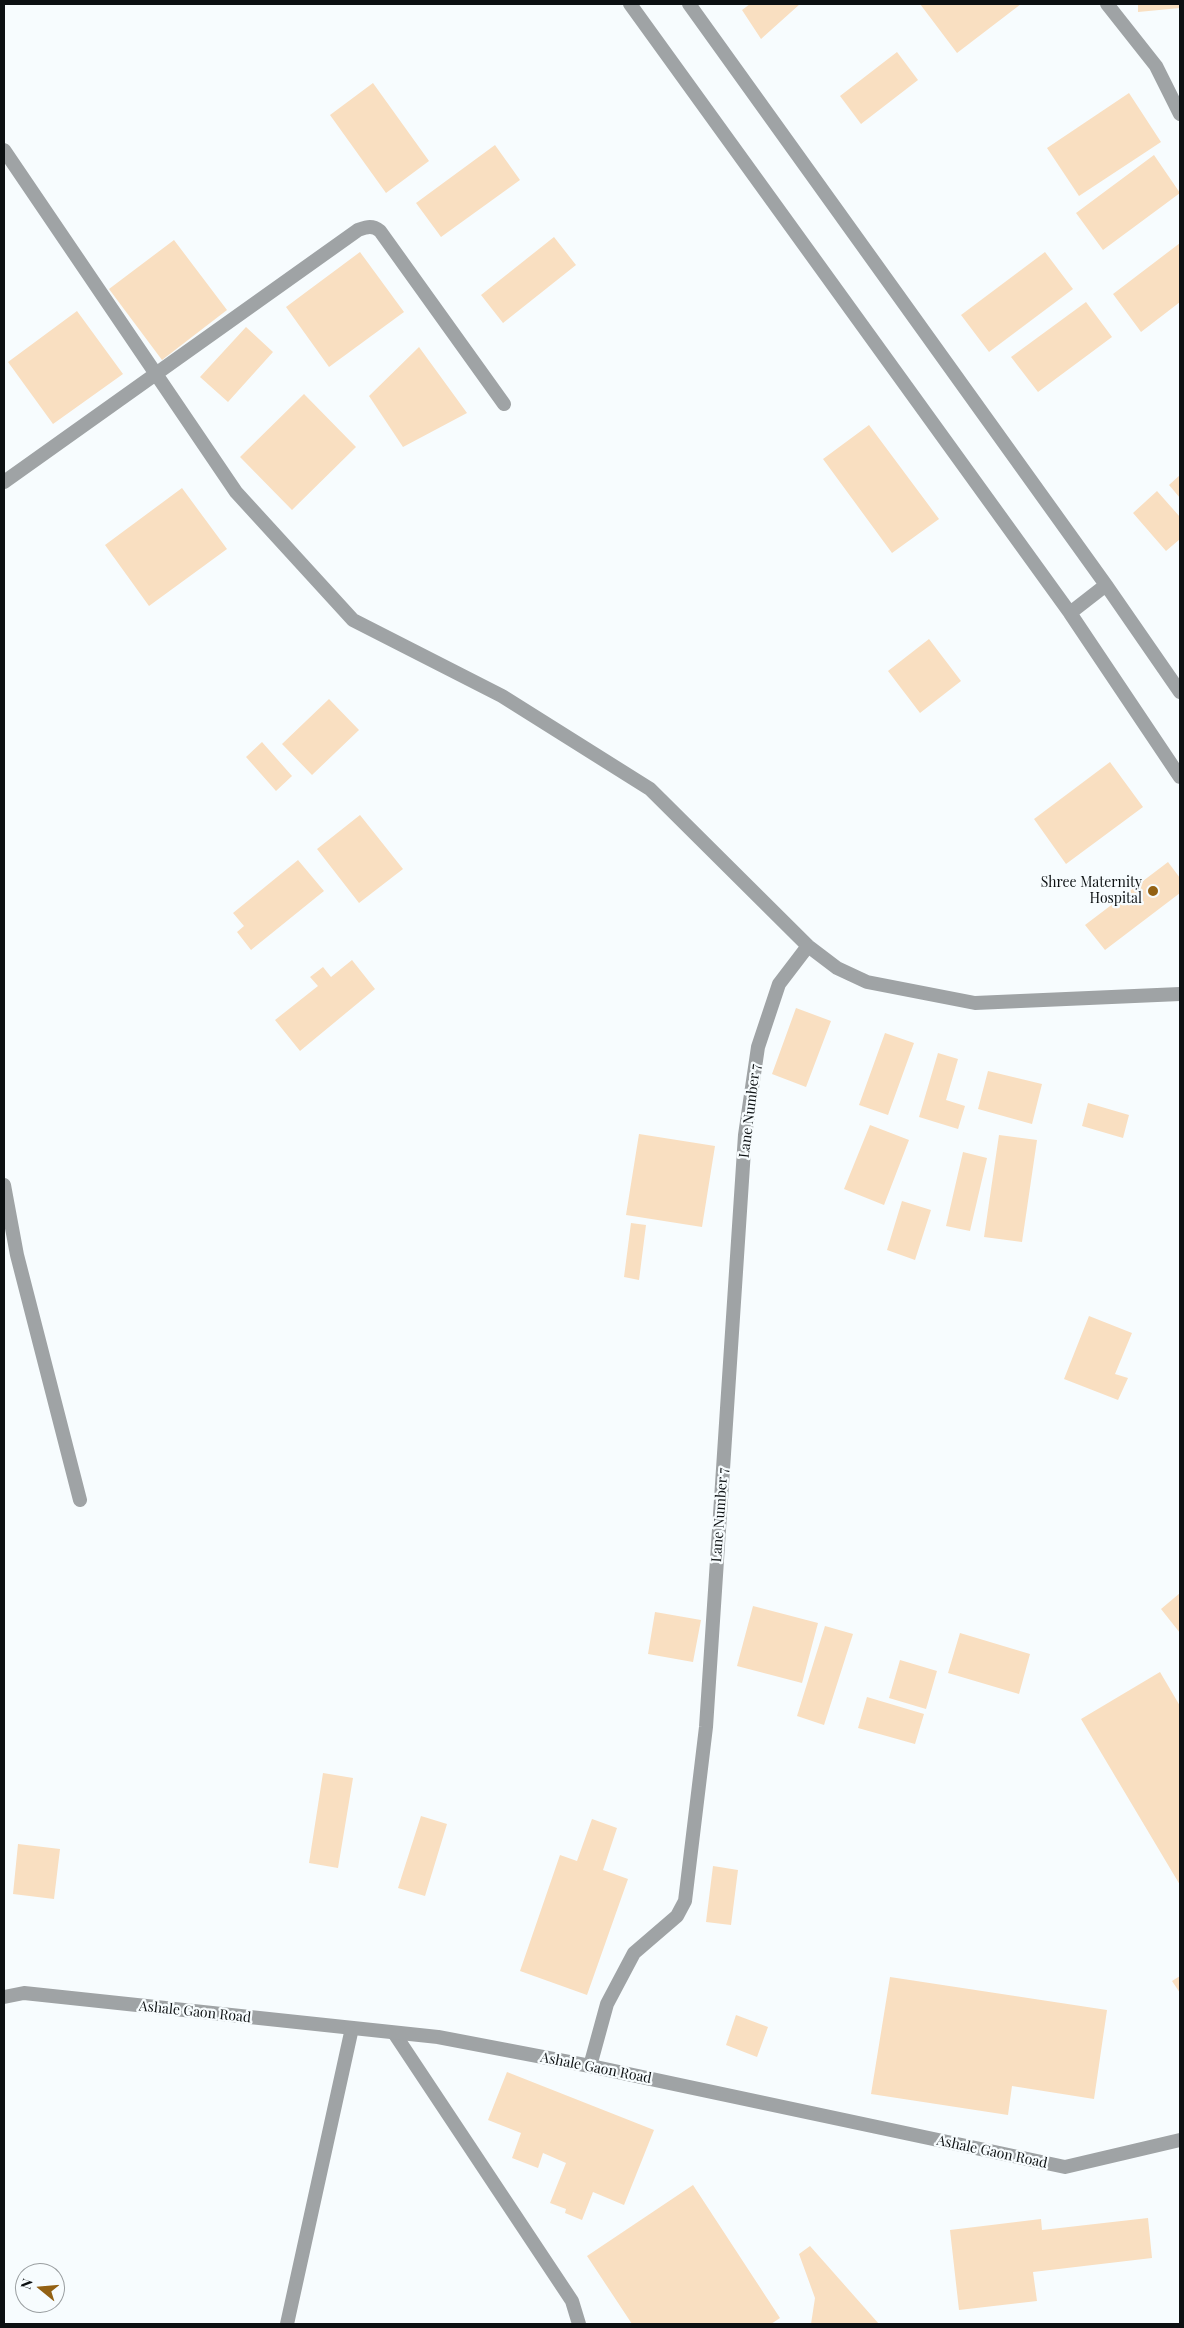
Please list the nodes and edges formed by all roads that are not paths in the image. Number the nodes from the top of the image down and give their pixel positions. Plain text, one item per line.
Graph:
1 (630, 4) edge
2 (689, 4) edge
3 (1107, 4) edge
4 (1180, 112) edge
5 (4, 150) edge
6 (155, 374) junction
7 (504, 404) dead end
8 (4, 482) edge
9 (1106, 585) junction
10 (1070, 613) junction
11 (1180, 692) edge
12 (1180, 777) edge
13 (808, 946) junction
14 (1180, 994) edge
15 (4, 1185) edge
16 (80, 1500) dead end
17 (4, 1997) edge
18 (352, 2028) junction
19 (394, 2033) junction
20 (590, 2066) junction
21 (1180, 2140) edge
22 (287, 2324) edge
23 (579, 2324) edge

1 - 10 street
2 - 9 street
3 - 4 street
5 - 6 street
6 - 7 street
6 - 8 street
6 - 13 street
9 - 10 street
9 - 11 street
10 - 12 street
13 - 14 street
13 - 20 street, Lane Number 7
15 - 16 street
17 - 18 street, Ashale Gaon Road
18 - 19 street, Ashale Gaon Road
18 - 22 street
19 - 20 street, Ashale Gaon Road
19 - 23 street
20 - 21 street, Ashale Gaon Road

